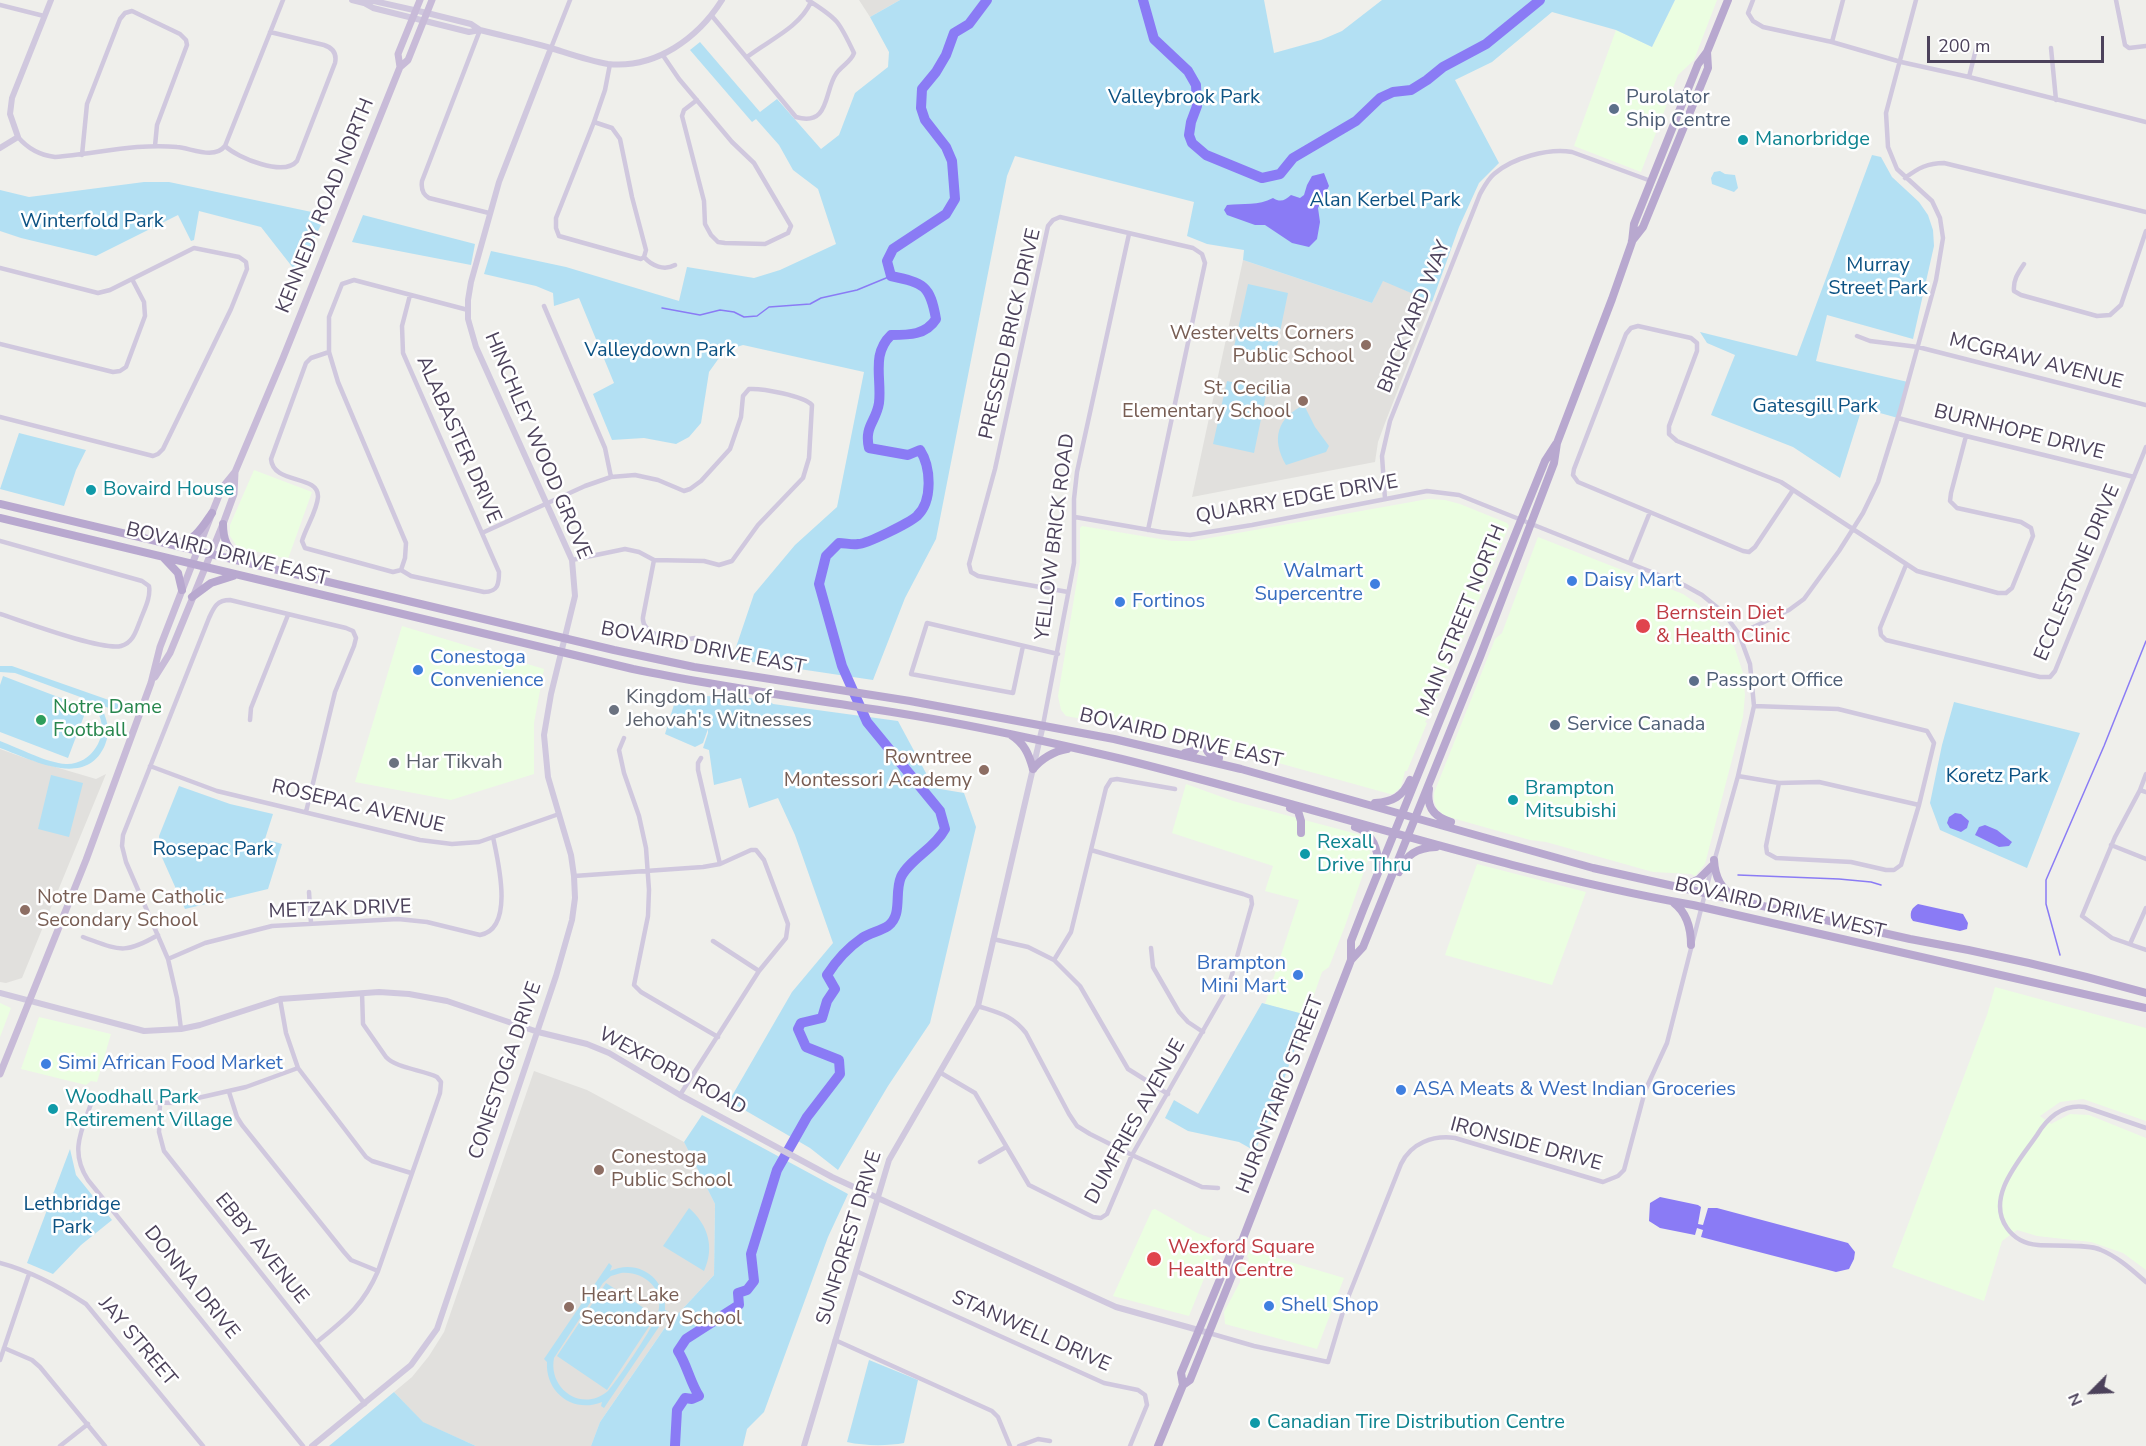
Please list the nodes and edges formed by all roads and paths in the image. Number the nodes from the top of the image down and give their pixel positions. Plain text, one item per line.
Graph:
1 (51, 0) edge
2 (283, 0) edge
3 (352, 0) edge
4 (420, 0) edge
5 (432, 0) edge
6 (570, 0) edge
7 (722, 0) edge
8 (1728, 0) edge
9 (1753, 0) edge
10 (1843, 0) edge
11 (1916, 0) edge
12 (2116, 0) edge
13 (809, 1) edge
14 (0, 5) edge
15 (414, 15) junction
16 (44, 16) junction
17 (712, 16) junction
18 (425, 17) junction
19 (480, 30) junction
20 (270, 32) junction
21 (1832, 42) junction
22 (1977, 45) dead end
23 (2146, 46) edge
24 (551, 48) junction
25 (2051, 48) dead end
26 (1707, 52) junction
27 (662, 54) junction
28 (747, 57) junction
29 (1901, 62) junction
30 (610, 64) junction
31 (400, 67) junction
32 (1969, 77) junction
33 (697, 100) junction
34 (2056, 100) junction
35 (594, 122) junction
36 (2146, 122) edge
37 (18, 137) junction
38 (155, 146) junction
39 (225, 147) junction
40 (0, 148) edge
41 (81, 155) junction
42 (1905, 178) junction
43 (1650, 181) junction
44 (489, 213) junction
45 (2146, 213) edge
46 (2146, 231) edge
47 (1129, 234) junction
48 (1632, 242) junction
49 (644, 257) junction
50 (2024, 264) dead end
51 (675, 265) dead end
52 (0, 268) edge
53 (132, 279) junction
54 (410, 296) junction
55 (544, 306) dead end
56 (468, 310) junction
57 (1857, 336) dead end
58 (0, 344) edge
59 (1918, 347) junction
60 (328, 352) junction
61 (2146, 405) edge
62 (0, 417) edge
63 (1898, 418) junction
64 (1966, 436) junction
65 (1557, 443) junction
66 (2146, 447) edge
67 (235, 472) junction
68 (611, 477) junction
69 (2134, 477) junction
70 (1793, 490) junction
71 (1385, 499) junction
72 (547, 503) junction
73 (0, 504) edge
74 (1650, 512) junction
75 (212, 513) junction
76 (1075, 517) junction
77 (0, 518) edge
78 (1521, 520) junction
79 (1531, 524) junction
80 (224, 525) junction
81 (1148, 530) junction
82 (1852, 530) junction
83 (482, 532) junction
84 (0, 541) edge
85 (168, 542) junction
86 (198, 549) junction
87 (211, 553) junction
88 (162, 556) junction
89 (572, 560) junction
90 (654, 560) junction
91 (249, 562) junction
92 (1630, 562) junction
93 (192, 564) junction
94 (1906, 565) junction
95 (205, 567) junction
96 (401, 570) junction
97 (236, 575) junction
98 (182, 590) junction
99 (1068, 592) junction
100 (192, 597) junction
101 (0, 614) edge
102 (288, 615) junction
103 (1739, 634) junction
104 (565, 638) junction
105 (695, 638) dead end
106 (1023, 646) junction
107 (562, 653) junction
108 (1058, 654) junction
109 (151, 683) junction
110 (1754, 706) junction
111 (250, 720) dead end
112 (1043, 725) junction
113 (1007, 733) junction
114 (624, 738) dead end
115 (1040, 740) junction
116 (1071, 748) junction
117 (1169, 752) junction
118 (701, 758) dead end
119 (150, 766) junction
120 (1230, 766) junction
121 (1420, 767) junction
122 (1033, 769) junction
123 (1433, 773) junction
124 (2146, 774) edge
125 (1738, 776) junction
126 (1779, 783) junction
127 (1174, 789) dead end
128 (2140, 790) junction
129 (2146, 792) edge
130 (1364, 802) junction
131 (1284, 803) junction
132 (1918, 805) junction
133 (306, 812) junction
134 (1402, 813) junction
135 (559, 814) junction
136 (1416, 817) junction
137 (1340, 818) junction
138 (1461, 830) junction
139 (1301, 833) dead end
140 (1394, 833) junction
141 (493, 837) junction
142 (1408, 837) junction
143 (2111, 845) junction
144 (1450, 849) junction
145 (1091, 850) junction
146 (2146, 859) edge
147 (1713, 863) junction
148 (720, 864) junction
149 (648, 871) junction
150 (1377, 874) junction
151 (574, 876) junction
152 (1389, 884) junction
153 (1679, 888) junction
154 (309, 892) dead end
155 (1705, 894) junction
156 (1740, 901) junction
157 (1673, 902) junction
158 (1701, 907) junction
159 (2146, 908) edge
160 (311, 923) junction
161 (158, 935) junction
162 (83, 937) dead end
163 (993, 939) junction
164 (713, 941) dead end
165 (2130, 944) junction
166 (1691, 945) junction
167 (1151, 948) dead end
168 (2146, 950) edge
169 (168, 959) junction
170 (1054, 960) junction
171 (1351, 960) junction
172 (759, 971) junction
173 (0, 993) edge
174 (362, 993) junction
175 (2146, 993) edge
176 (280, 999) junction
177 (30, 1002) junction
178 (978, 1006) junction
179 (2146, 1008) edge
180 (181, 1029) junction
181 (538, 1032) junction
182 (1203, 1032) junction
183 (718, 1036) junction
184 (298, 1068) junction
185 (941, 1073) junction
186 (0, 1074) edge
187 (229, 1092) junction
188 (1168, 1094) junction
189 (680, 1095) junction
190 (160, 1103) junction
191 (2146, 1128) edge
192 (1006, 1146) junction
193 (1132, 1155) junction
194 (980, 1162) dead end
195 (411, 1173) junction
196 (1218, 1188) dead end
197 (879, 1199) junction
198 (1242, 1241) junction
199 (0, 1263) edge
200 (378, 1271) junction
201 (856, 1272) junction
202 (28, 1274) junction
203 (2146, 1282) edge
204 (1199, 1330) junction
205 (1209, 1333) junction
206 (835, 1340) junction
207 (317, 1342) junction
208 (4, 1348) junction
209 (0, 1360) edge
210 (1183, 1385) junction
211 (366, 1404) junction
212 (88, 1424) junction
213 (1050, 1441) dead end
214 (60, 1446) edge
215 (105, 1446) edge
216 (203, 1446) edge
217 (303, 1446) edge
218 (312, 1446) edge
219 (804, 1446) edge
220 (1010, 1446) edge
221 (1019, 1446) edge
222 (1130, 1446) edge
223 (1158, 1446) edge

1 - 16 street
2 - 20 street
3 - 15 street
4 - 15 main road, KENNEDY ROAD NORTH
5 - 18 main road, KENNEDY ROAD NORTH
6 - 24 street
7 - 17 street
8 - 26 main road, MAIN STREET NORTH
9 - 21 street
10 - 21 street
11 - 29 street
12 - 23 street
13 - 28 street
13 - 28 street
14 - 16 street
15 - 18 street
15 - 31 main road, KENNEDY ROAD NORTH
16 - 37 street
17 - 27 street
17 - 28 street
18 - 19 street
18 - 31 main road, KENNEDY ROAD NORTH
19 - 24 street
19 - 44 street
20 - 39 street
20 - 39 street
21 - 29 street
22 - 32 street
24 - 30 street
24 - 44 street, HINCHLEY WOOD GROVE
25 - 34 street
26 - 43 main road, MAIN STREET NORTH
26 - 48 main road, MAIN STREET NORTH
27 - 30 street
27 - 33 street
29 - 32 street
29 - 42 street
30 - 35 street
31 - 67 main road, KENNEDY ROAD NORTH
32 - 34 street
33 - 33 street
34 - 36 street
35 - 49 street
35 - 49 street
37 - 40 street
37 - 41 street
38 - 39 street
38 - 41 street
38 - 41 street
42 - 45 street
42 - 59 street
43 - 48 main road, MAIN STREET NORTH
43 - 71 street, BRICKYARD WAY
44 - 56 street, HINCHLEY WOOD GROVE
46 - 50 street
47 - 76 street, YELLOW BRICK ROAD
47 - 81 street, PRESSED BRICK DRIVE
47 - 99 street, PRESSED BRICK DRIVE
48 - 65 main road, MAIN STREET NORTH
49 - 51 street
52 - 53 street
53 - 58 street
53 - 62 street
54 - 56 street
54 - 60 street
54 - 83 street, ALABASTER DRIVE
55 - 68 street
56 - 72 street, HINCHLEY WOOD GROVE
57 - 59 street, MCGRAW AVENUE
59 - 61 street, MCGRAW AVENUE
59 - 63 street
60 - 96 street
60 - 96 street
63 - 64 street, BURNHOPE DRIVE
63 - 82 street
64 - 69 street, BURNHOPE DRIVE
64 - 94 street
65 - 78 main road, MAIN STREET NORTH
65 - 79 main road, MAIN STREET NORTH
66 - 69 street, ECCLESTONE DRIVE
67 - 75 main road
67 - 80 main road
68 - 72 street
68 - 90 street
69 - 94 street, ECCLESTONE DRIVE
70 - 74 street
70 - 74 street
70 - 82 street
71 - 78 street, QUARRY EDGE DRIVE
71 - 81 street, QUARRY EDGE DRIVE
72 - 83 street
72 - 89 street, HINCHLEY WOOD GROVE
73 - 85 main road, BOVAIRD DRIVE EAST
74 - 92 street
75 - 85 main road
75 - 86 main road
76 - 81 street, QUARRY EDGE DRIVE
76 - 99 street, YELLOW BRICK ROAD
77 - 88 main road, BOVAIRD DRIVE EAST
78 - 79 street, QUARRY EDGE DRIVE
78 - 121 main road, MAIN STREET NORTH
79 - 92 street, QUARRY EDGE DRIVE
79 - 123 main road, MAIN STREET NORTH
80 - 87 main road
80 - 91 main road
82 - 94 street
82 - 103 street
83 - 96 street, ALABASTER DRIVE
84 - 101 street
85 - 86 main road, BOVAIRD DRIVE EAST
86 - 87 main road, BOVAIRD DRIVE EAST
86 - 93 main road
87 - 91 main road, BOVAIRD DRIVE EAST
87 - 95 main road
88 - 93 main road, BOVAIRD DRIVE EAST
88 - 98 main road
89 - 90 street
89 - 104 street, HINCHLEY WOOD GROVE
90 - 105 street
91 - 104 main road, BOVAIRD DRIVE EAST
92 - 103 street, QUARRY EDGE DRIVE
93 - 95 main road, BOVAIRD DRIVE EAST
93 - 98 main road
95 - 97 main road, BOVAIRD DRIVE EAST
95 - 100 main road
97 - 100 main road
97 - 107 main road, BOVAIRD DRIVE EAST
98 - 109 main road
99 - 108 street, YELLOW BRICK ROAD
100 - 109 main road
102 - 111 street
102 - 119 street
102 - 133 street
103 - 110 street, IRONSIDE DRIVE
104 - 107 street, HINCHLEY WOOD GROVE
104 - 112 main road, BOVAIRD DRIVE EAST
106 - 106 street
106 - 108 street
107 - 113 main road, BOVAIRD DRIVE EAST
107 - 135 street, CONESTOGA DRIVE
108 - 112 street, YELLOW BRICK ROAD
109 - 177 main road
110 - 125 street, IRONSIDE DRIVE
110 - 132 street
112 - 115 street, YELLOW BRICK ROAD
112 - 117 main road, BOVAIRD DRIVE EAST
113 - 115 main road, BOVAIRD DRIVE EAST
113 - 122 main road
114 - 149 street
115 - 116 main road, BOVAIRD DRIVE EAST
115 - 122 street, SUNFOREST DRIVE
116 - 122 main road
116 - 131 main road, BOVAIRD DRIVE EAST
117 - 120 main road, BOVAIRD DRIVE EAST
117 - 120 main road
118 - 148 street
119 - 133 street, ROSEPAC AVENUE
119 - 161 street
120 - 130 main road, BOVAIRD DRIVE EAST
121 - 130 main road
121 - 134 main road, MAIN STREET NORTH
122 - 163 street, SUNFOREST DRIVE
123 - 136 main road, MAIN STREET NORTH
123 - 138 main road
124 - 128 street
125 - 126 street
125 - 147 street, IRONSIDE DRIVE
126 - 132 street
126 - 132 street
127 - 145 street
128 - 129 street
128 - 143 street
130 - 134 main road, BOVAIRD DRIVE EAST
131 - 137 main road, BOVAIRD DRIVE EAST
131 - 139 main road
133 - 141 street, ROSEPAC AVENUE
134 - 136 main road, BOVAIRD DRIVE EAST
134 - 140 main road, HURONTARIO STREET
135 - 141 street, ROSEPAC AVENUE
135 - 151 street, CONESTOGA DRIVE
136 - 138 main road, BOVAIRD DRIVE WEST
136 - 142 main road, HURONTARIO STREET
137 - 140 main road, BOVAIRD DRIVE EAST
137 - 150 main road
138 - 153 main road, BOVAIRD DRIVE WEST
140 - 142 main road, BOVAIRD DRIVE EAST
140 - 150 main road, HURONTARIO STREET
141 - 160 street, METZAK DRIVE
142 - 144 main road, BOVAIRD DRIVE WEST
142 - 152 main road, HURONTARIO STREET
143 - 146 street
143 - 165 street
144 - 152 main road
144 - 157 main road, BOVAIRD DRIVE WEST
145 - 170 street
145 - 182 street, DUMFRIES AVENUE
147 - 153 main road
147 - 155 street, IRONSIDE DRIVE
147 - 156 main road
148 - 149 street
148 - 172 street
149 - 151 street
149 - 183 street
150 - 171 main road, HURONTARIO STREET
151 - 181 street, CONESTOGA DRIVE
152 - 171 main road, HURONTARIO STREET
153 - 155 main road, BOVAIRD DRIVE WEST
154 - 160 street
155 - 156 main road, BOVAIRD DRIVE WEST
155 - 158 street, IRONSIDE DRIVE
156 - 175 main road, BOVAIRD DRIVE WEST
157 - 158 main road, BOVAIRD DRIVE WEST
157 - 166 main road
158 - 166 street, IRONSIDE DRIVE
158 - 179 main road, BOVAIRD DRIVE WEST
159 - 165 street
160 - 169 street, METZAK DRIVE
161 - 162 street
161 - 169 street
163 - 170 street
163 - 178 street, SUNFOREST DRIVE
164 - 172 street
165 - 168 street
166 - 205 street, IRONSIDE DRIVE
167 - 182 street
169 - 180 street
170 - 188 street
171 - 198 main road, HURONTARIO STREET
172 - 183 street
173 - 177 street, WEXFORD ROAD
174 - 176 street, WEXFORD ROAD
174 - 181 street, WEXFORD ROAD
174 - 195 street
176 - 180 street, WEXFORD ROAD
176 - 184 street
177 - 180 street, WEXFORD ROAD
177 - 186 main road
178 - 185 street, SUNFOREST DRIVE
178 - 193 street
181 - 189 street, WEXFORD ROAD
181 - 211 street, CONESTOGA DRIVE
182 - 188 street, DUMFRIES AVENUE
183 - 189 street
184 - 187 street
184 - 195 street
185 - 192 street, DUMFRIES AVENUE
185 - 197 street, SUNFOREST DRIVE
187 - 190 street
187 - 200 street
188 - 193 street, DUMFRIES AVENUE
189 - 197 street, WEXFORD ROAD
190 - 207 street, EBBY AVENUE
190 - 217 street, DONNA DRIVE
191 - 203 street
192 - 193 street, DUMFRIES AVENUE
192 - 194 street
193 - 196 street
195 - 200 street
197 - 201 street, SUNFOREST DRIVE
197 - 204 street, WEXFORD ROAD
198 - 204 main road, HURONTARIO STREET
198 - 205 main road, HURONTARIO STREET
199 - 202 street, JAY STREET
200 - 207 street
201 - 206 street, SUNFOREST DRIVE
201 - 222 street, STANWELL DRIVE
202 - 208 street
202 - 216 street, JAY STREET
204 - 205 street, WEXFORD ROAD
204 - 210 main road, HURONTARIO STREET
205 - 210 main road, HURONTARIO STREET
206 - 219 street, SUNFOREST DRIVE
206 - 220 street
207 - 211 street, EBBY AVENUE
208 - 209 street
208 - 212 street
210 - 223 main road, HURONTARIO STREET
211 - 218 street, CONESTOGA DRIVE
212 - 214 street
212 - 215 street
213 - 221 street

